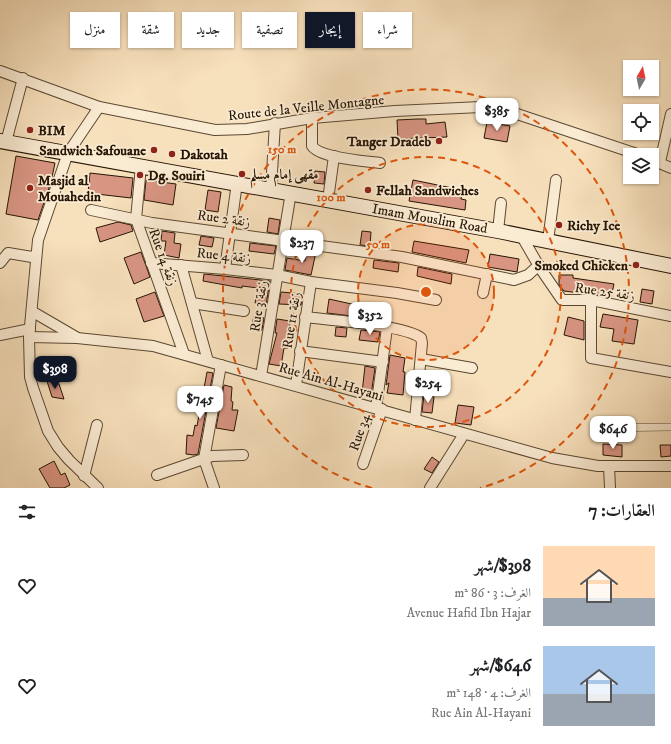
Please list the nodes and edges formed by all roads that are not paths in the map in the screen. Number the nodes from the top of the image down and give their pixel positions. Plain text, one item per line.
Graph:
1 (0, 71) edge
2 (23, 78) junction
3 (99, 107) junction
4 (671, 114) edge
5 (312, 118) junction
6 (275, 123) junction
7 (3, 142) edge
8 (623, 149) edge
9 (659, 152) edge
10 (68, 154) junction
11 (334, 156) junction
12 (659, 162) edge
13 (380, 163) dead end
14 (141, 166) junction
15 (671, 168) edge
16 (556, 180) dead end
17 (271, 189) junction
18 (236, 190) dead end
19 (291, 192) junction
20 (328, 200) junction
21 (501, 203) dead end
22 (91, 210) dead end
23 (136, 218) junction
24 (498, 230) junction
25 (231, 233) junction
26 (521, 235) junction
27 (283, 240) junction
28 (548, 241) junction
29 (36, 255) junction
30 (0, 263) edge
31 (151, 263) junction
32 (181, 265) junction
33 (539, 266) junction
34 (671, 266) edge
35 (225, 269) junction
36 (487, 274) junction
37 (277, 275) junction
38 (311, 282) junction
39 (483, 293) dead end
40 (436, 300) dead end
41 (591, 300) junction
42 (192, 303) junction
43 (244, 311) dead end
44 (32, 312) junction
45 (671, 316) edge
46 (305, 317) junction
47 (387, 328) junction
48 (30, 333) junction
49 (0, 335) edge
50 (77, 338) junction
51 (300, 351) junction
52 (184, 354) junction
53 (421, 359) junction
54 (208, 361) junction
55 (383, 362) junction
56 (221, 365) junction
57 (472, 368) dead end
58 (671, 372) edge
59 (261, 376) junction
60 (296, 385) junction
61 (379, 408) junction
62 (415, 420) junction
63 (97, 424) dead end
64 (671, 427) edge
65 (598, 428) dead end
66 (464, 434) junction
67 (243, 455) dead end
68 (204, 459) junction
69 (363, 464) dead end
70 (609, 466) junction
71 (671, 466) edge
72 (157, 475) dead end
73 (84, 476) junction
74 (98, 488) edge
75 (214, 488) edge
76 (430, 488) edge
77 (610, 488) edge

1 - 2 street, Route de la Veille Montagne
2 - 3 street, Route de la Veille Montagne
2 - 7 street
3 - 6 street, Route de la Veille Montagne
3 - 10 street
4 - 9 street
5 - 6 street, Route de la Veille Montagne
5 - 8 street, Route de la Veille Montagne
5 - 11 street
6 - 17 street
7 - 10 main road, Imam Mouslim Road
10 - 14 main road, Imam Mouslim Road
10 - 29 street
11 - 13 street
11 - 20 street
12 - 15 street
14 - 17 main road, Imam Mouslim Road
14 - 23 street, Rue 14 زنقة
16 - 28 street
17 - 19 main road, Imam Mouslim Road
18 - 25 street
19 - 20 main road, Imam Mouslim Road
19 - 27 street, Rue 3 زنقة
20 - 24 main road, Imam Mouslim Road
21 - 24 street
22 - 23 street, Rue 2 زنقة
23 - 25 street, Rue 2 زنقة
23 - 31 street, Rue 14 زنقة
24 - 26 main road, Imam Mouslim Road
25 - 27 street, Rue 2 زنقة
25 - 35 street
26 - 28 main road, Imam Mouslim Road
26 - 33 street, Rue 25 زنقة
27 - 36 street, Rue 2 زنقة
27 - 37 street, Rue 3 زنقة
28 - 34 main road, Imam Mouslim Road
29 - 30 street
29 - 44 street
31 - 32 street, Rue 4 زنقة
31 - 52 street, Rue 14 زنقة
32 - 35 street, Rue 4 زنقة
32 - 42 street
33 - 36 street, Rue 2 زنقة
33 - 41 street, Rue 25 زنقة
35 - 37 street, Rue 4 زنقة
36 - 39 street
37 - 38 street, Rue 4 زنقة
37 - 59 street, Rue 3 زنقة
38 - 40 street, Rue 4 زنقة
38 - 46 street, Rue 11 زنقة
41 - 45 street, Rue 25 زنقة
41 - 58 street
42 - 43 street
42 - 54 street
44 - 48 street
44 - 50 street, Rue Ain Al-Hayani
46 - 47 street
46 - 51 street, Rue 11 زنقة
47 - 53 street
47 - 55 street, Rue 34
48 - 49 street, Rue Ain Al-Hayani
48 - 50 street, Rue Ain Al-Hayani
48 - 73 street
50 - 52 street, Rue Ain Al-Hayani
51 - 55 street
51 - 60 street, Rue 11 زنقة
52 - 54 street, Rue Ain Al-Hayani
53 - 57 street
53 - 62 street
54 - 56 street, Rue Ain Al-Hayani
55 - 61 street, Rue 34
56 - 59 street, Rue Ain Al-Hayani
56 - 68 street
59 - 60 street, Rue Ain Al-Hayani
60 - 61 street, Rue Ain Al-Hayani
61 - 62 street, Rue Ain Al-Hayani
61 - 69 street, Rue 34
62 - 66 street, Rue Ain Al-Hayani
63 - 73 street
64 - 65 street
66 - 70 street, Rue Ain Al-Hayani
66 - 76 street
67 - 68 street
68 - 72 street
68 - 75 street
70 - 71 street, Rue Ain Al-Hayani
70 - 77 street
73 - 74 street

